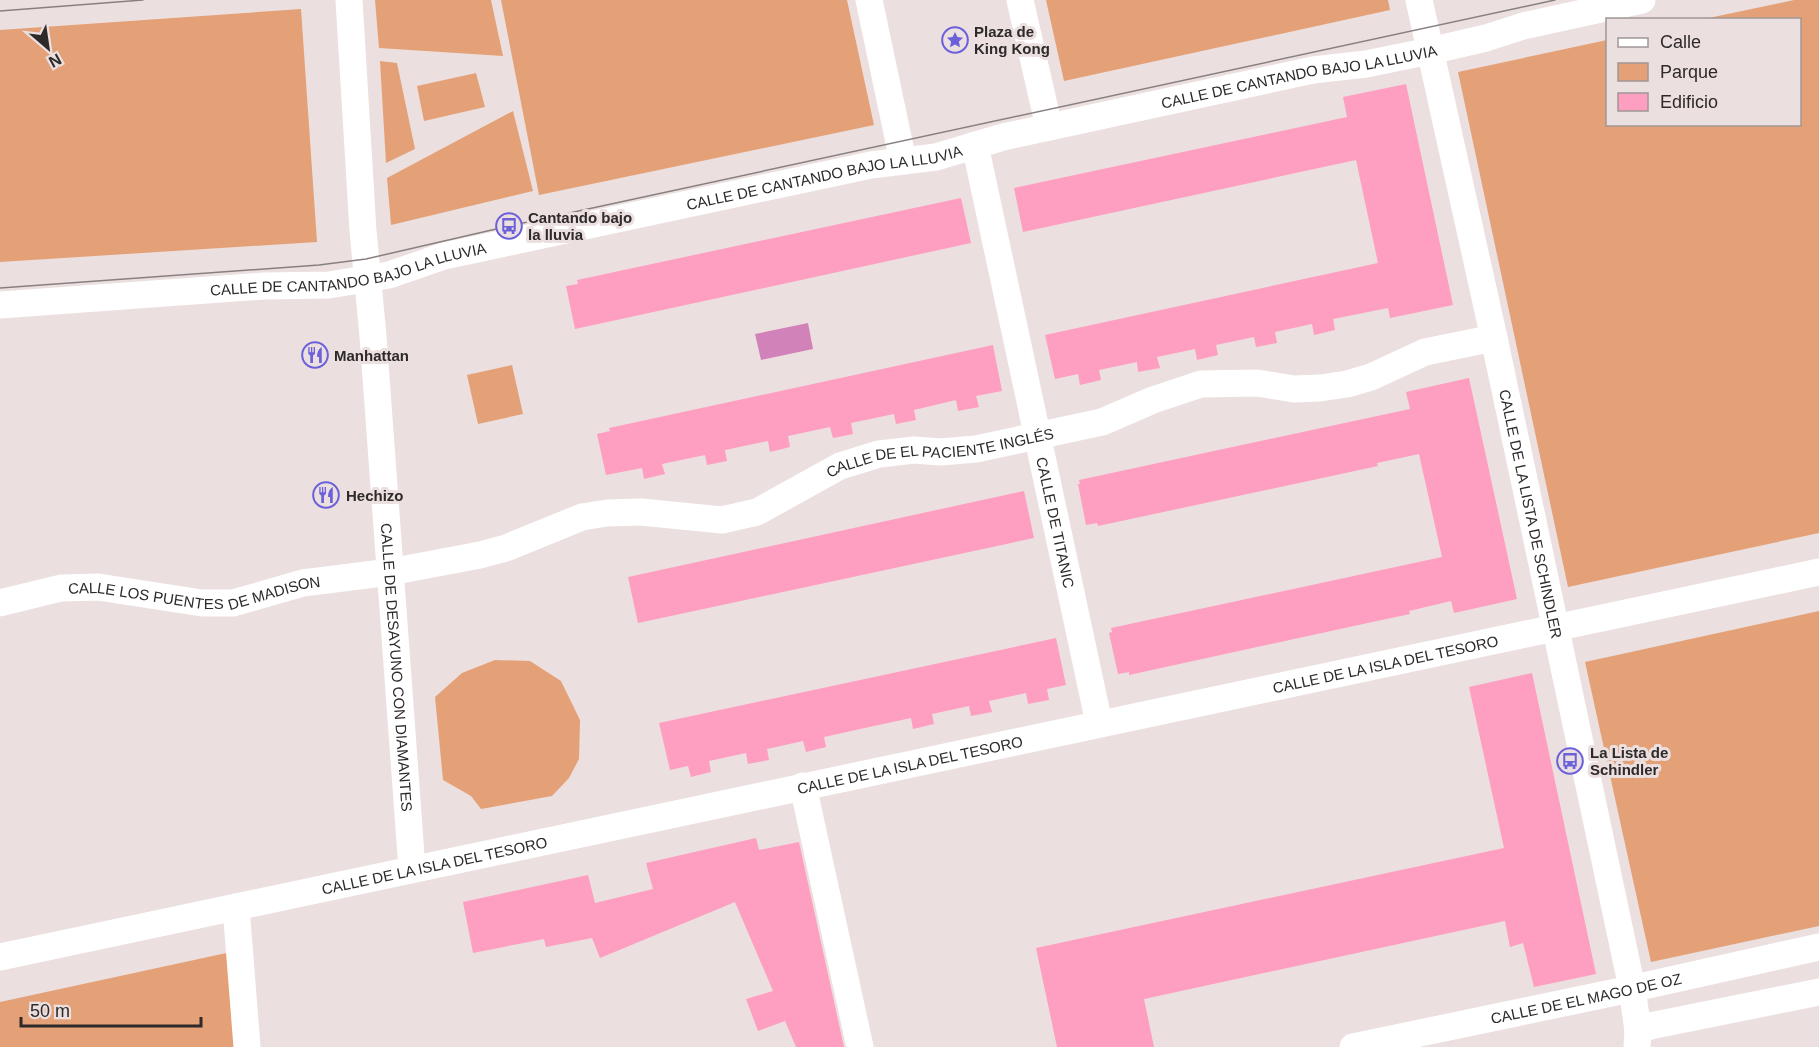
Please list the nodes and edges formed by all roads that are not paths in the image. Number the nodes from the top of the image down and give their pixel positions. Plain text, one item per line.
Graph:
1 (349, 0) edge
2 (870, 0) edge
3 (1020, 0) edge
4 (1419, 0) edge
5 (1642, 0) edge
6 (1430, 51) junction
7 (1049, 127) junction
8 (975, 145) junction
9 (903, 161) junction
10 (368, 279) junction
11 (0, 305) edge
12 (1494, 338) junction
13 (1038, 435) junction
14 (390, 572) junction
15 (1819, 572) edge
16 (0, 603) edge
17 (1556, 628) junction
18 (1099, 723) junction
19 (803, 786) junction
20 (412, 869) junction
21 (237, 907) junction
22 (1819, 947) edge
23 (0, 957) edge
24 (1632, 988) junction
25 (1819, 992) edge
26 (1638, 1039) edge
27 (247, 1047) edge
28 (860, 1047) edge
29 (1353, 1047) edge

1 - 10 street, CALLE DE DESAYUNO CON DIAMANTES
2 - 9 street
3 - 7 street
4 - 6 street, CALLE DE LA LISTA DE SCHINDLER
5 - 6 street, CALLE DE CANTANDO BAJO LA LLUVIA
6 - 7 street, CALLE DE CANTANDO BAJO LA LLUVIA
6 - 12 street, CALLE DE LA LISTA DE SCHINDLER
7 - 8 street, CALLE DE CANTANDO BAJO LA LLUVIA
8 - 9 street, CALLE DE CANTANDO BAJO LA LLUVIA
8 - 13 street, CALLE DE TITANIC
9 - 10 street, CALLE DE CANTANDO BAJO LA LLUVIA
10 - 11 street, CALLE DE CANTANDO BAJO LA LLUVIA
10 - 14 street, CALLE DE DESAYUNO CON DIAMANTES
12 - 13 street, CALLE DE EL PACIENTE INGLÉS
12 - 17 street, CALLE DE LA LISTA DE SCHINDLER
13 - 14 street, CALLE DE EL PACIENTE INGLÉS
13 - 18 street, CALLE DE TITANIC
14 - 16 street, CALLE LOS PUENTES DE MADISON
14 - 20 street, CALLE DE DESAYUNO CON DIAMANTES
15 - 17 street, CALLE DE LA ISLA DEL TESORO
17 - 18 street, CALLE DE LA ISLA DEL TESORO
17 - 24 street, CALLE DE LA LISTA DE SCHINDLER
18 - 19 street, CALLE DE LA ISLA DEL TESORO
19 - 20 street, CALLE DE LA ISLA DEL TESORO
19 - 28 street
20 - 21 street, CALLE DE LA ISLA DEL TESORO
21 - 23 street, CALLE DE LA ISLA DEL TESORO
21 - 27 street
22 - 24 street, CALLE DE EL MAGO DE OZ
24 - 26 street, CALLE DE LA LISTA DE SCHINDLER
24 - 29 street, CALLE DE EL MAGO DE OZ
25 - 26 street

